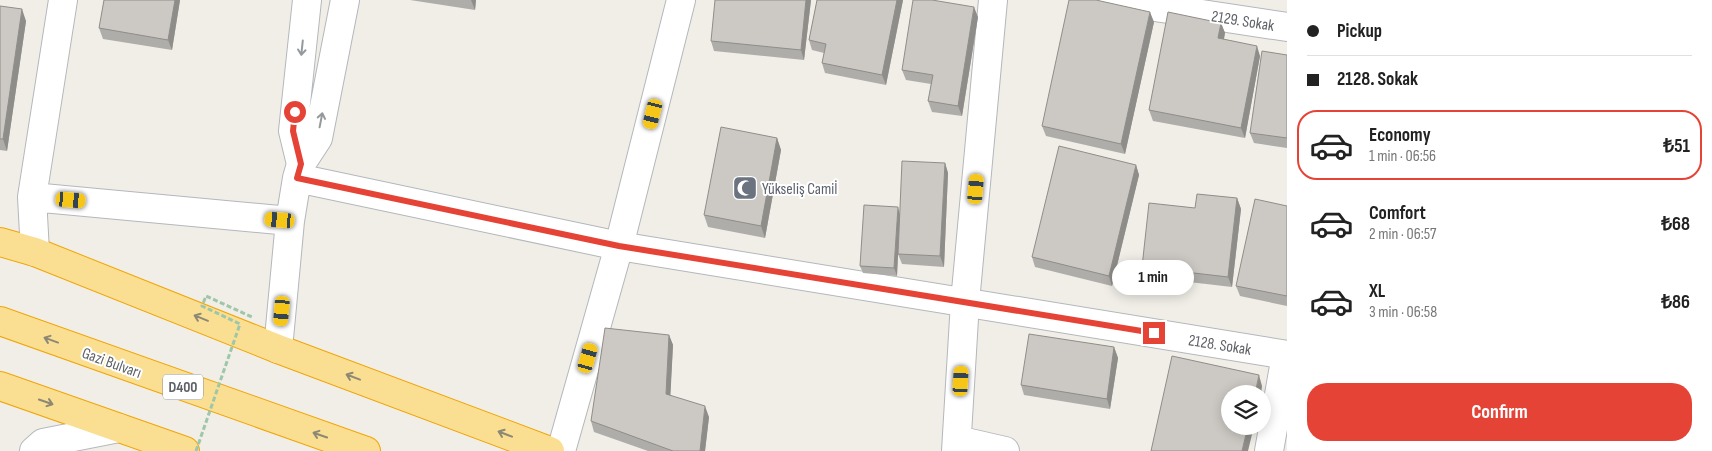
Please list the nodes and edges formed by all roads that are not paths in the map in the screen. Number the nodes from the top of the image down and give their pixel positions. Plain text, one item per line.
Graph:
1 (63, 0) edge
2 (307, 0) edge
3 (345, 0) edge
4 (681, 0) edge
5 (993, 0) edge
6 (1109, 0) edge
7 (1271, 17) edge
8 (299, 171) junction
9 (32, 197) junction
10 (290, 221) junction
11 (0, 242) edge
12 (619, 246) junction
13 (35, 252) junction
14 (965, 302) junction
15 (0, 321) edge
16 (278, 349) junction
17 (1287, 355) edge
18 (0, 386) edge
19 (119, 428) junction
20 (957, 446) edge
21 (34, 451) edge
22 (185, 451) edge
23 (366, 451) edge
24 (550, 451) edge
25 (561, 451) edge
26 (1006, 451) edge
27 (1269, 451) edge

1 - 9 street
2 -> 8 street
8 -> 3 street
4 - 12 street
5 - 14 street
6 - 7 street, 2129. Sokak
8 - 10 street
8 - 12 street, 2128. Sokak
9 - 10 street
9 - 13 street
10 - 16 street
11 - 13 highway
12 - 14 street, 2128. Sokak
12 - 25 street
16 -> 13 highway
14 - 17 street, 2128. Sokak
14 - 20 street
23 -> 15 highway, Gazi Bulvarı / D400
24 -> 16 highway
17 - 27 street
18 -> 19 highway
19 - 21 street
19 - 22 highway
20 - 26 street

